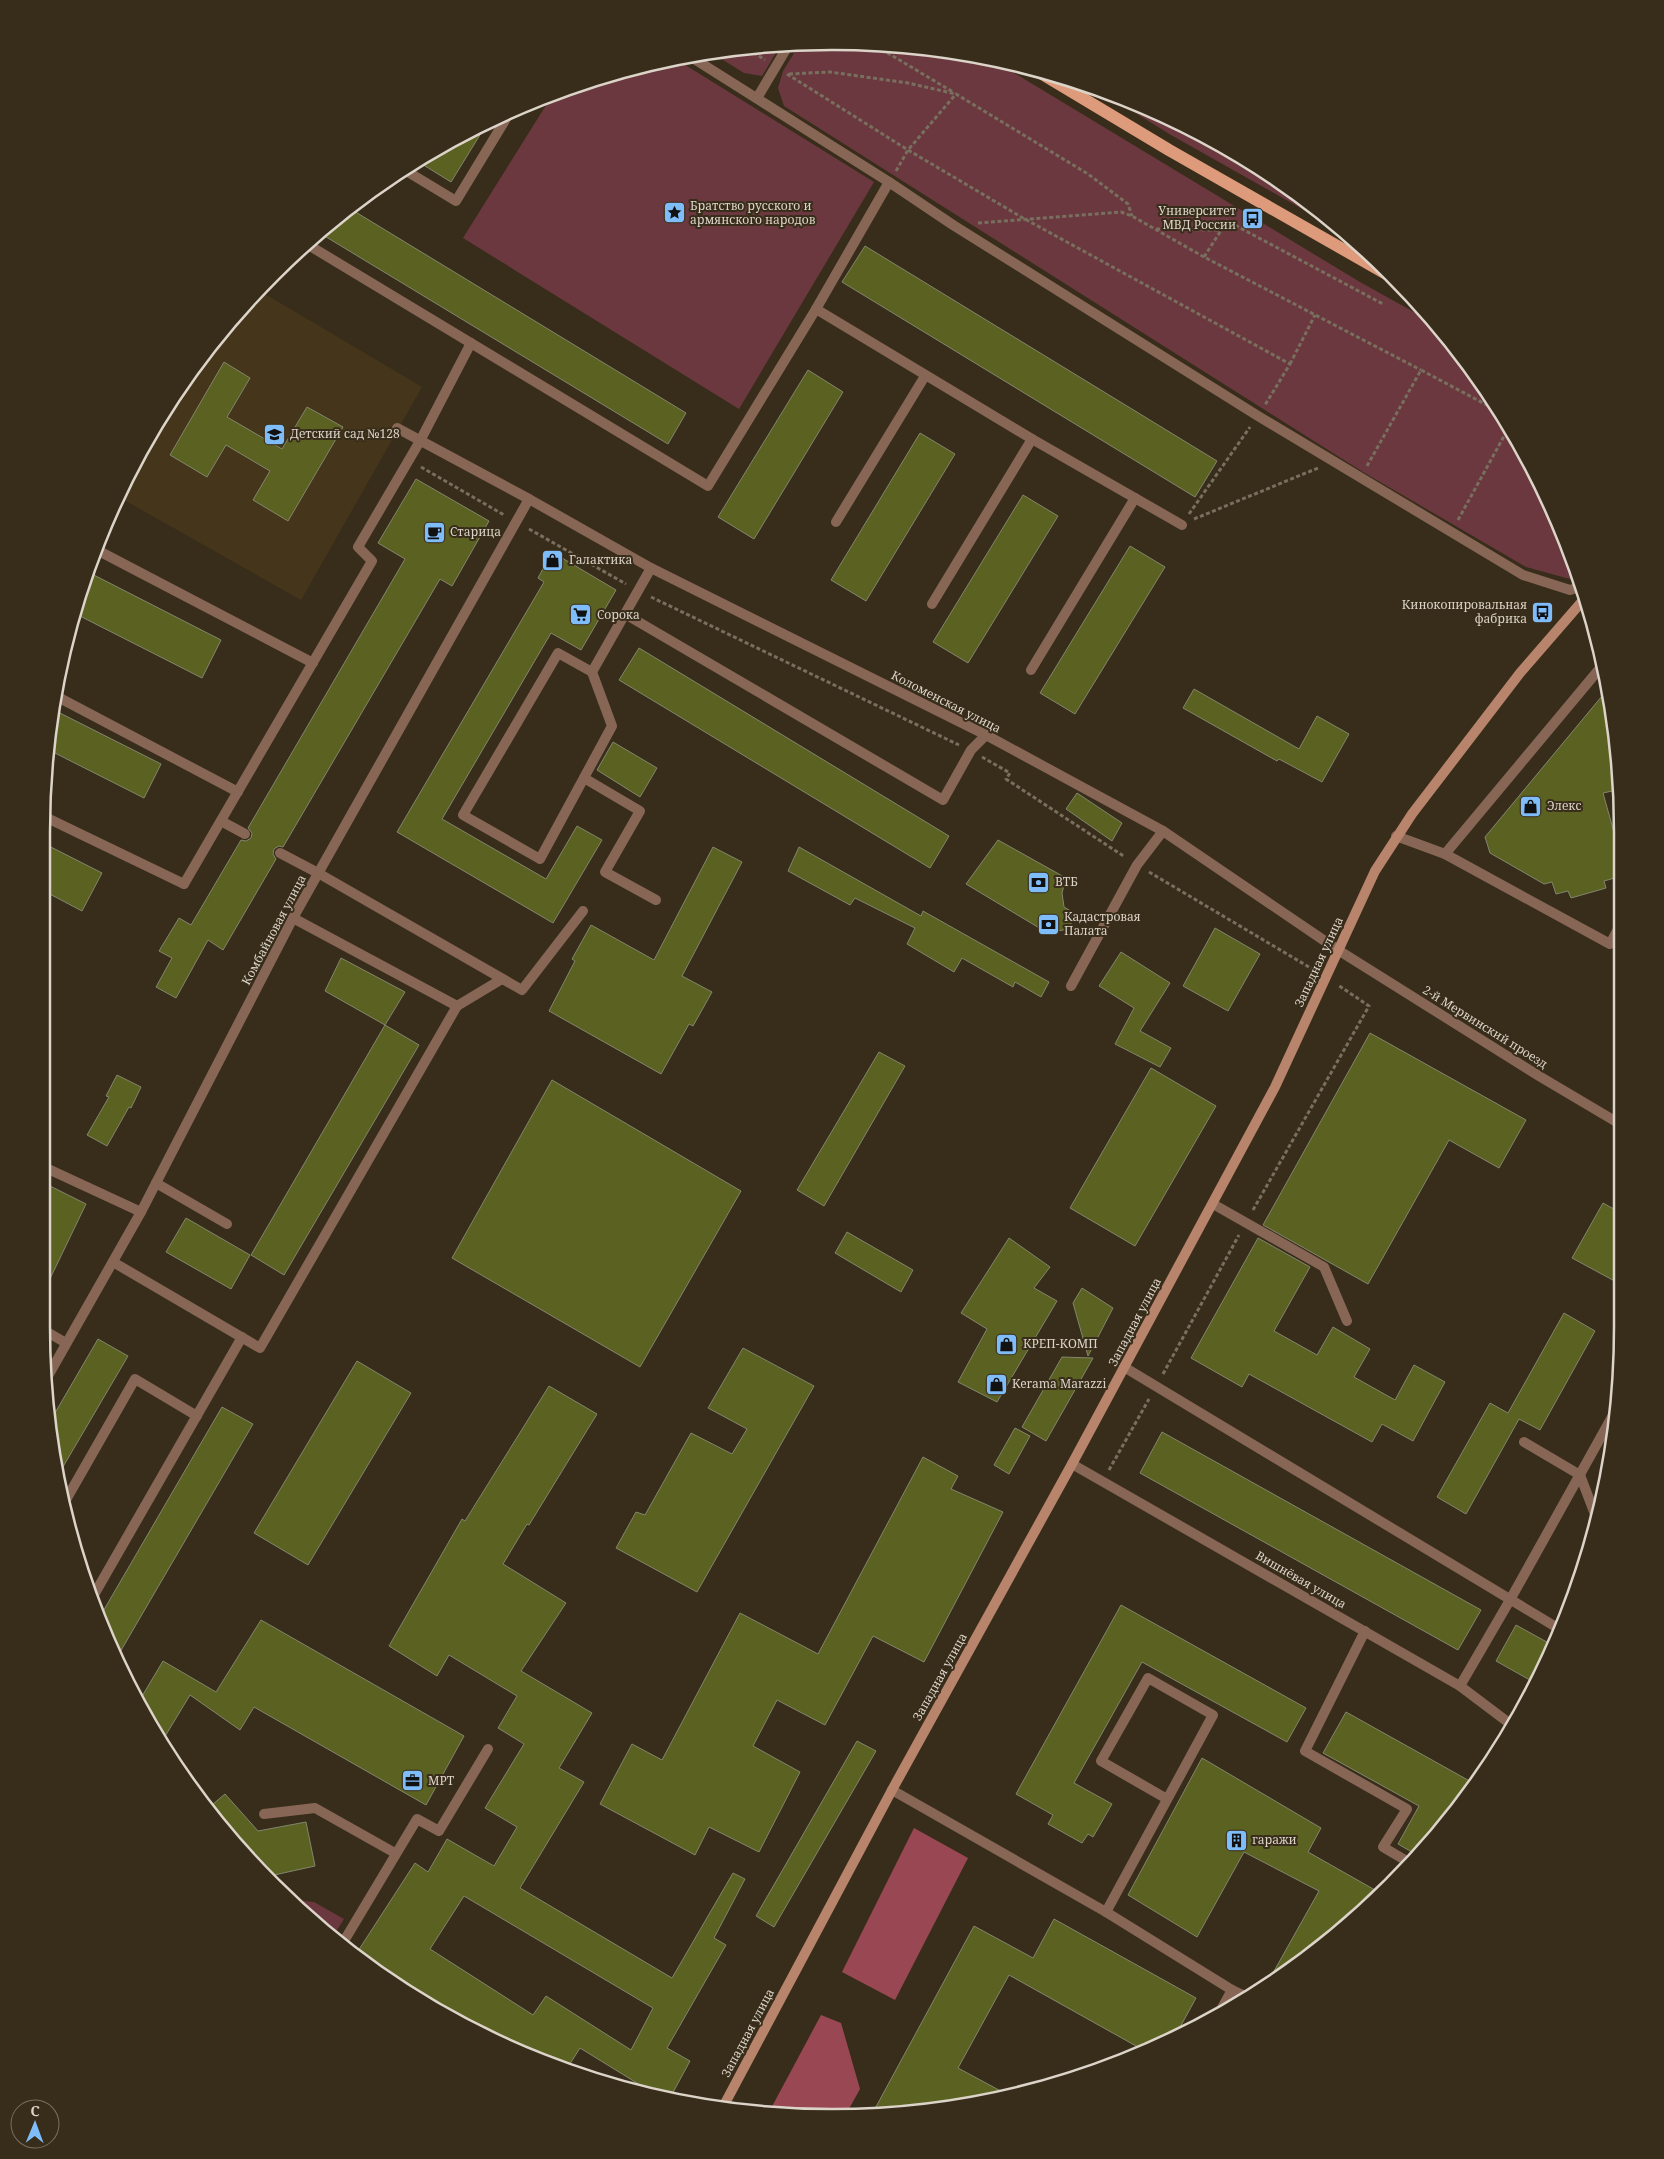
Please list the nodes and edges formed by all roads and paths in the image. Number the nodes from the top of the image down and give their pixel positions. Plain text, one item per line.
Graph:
1 (784, 52) edge
2 (887, 52) edge
3 (756, 54) edge
4 (699, 62) edge
5 (776, 66) junction
6 (788, 74) junction
7 (1061, 85) edge
8 (956, 94) junction
9 (757, 98) junction
10 (503, 123) edge
11 (908, 150) junction
12 (411, 174) edge
13 (889, 182) junction
14 (1132, 216) junction
15 (1023, 218) junction
16 (952, 226) junction
17 (1155, 229) junction
18 (1220, 230) junction
19 (312, 247) edge
20 (1204, 258) junction
21 (1369, 264) edge
22 (1383, 304) dead end
23 (816, 309) junction
24 (1314, 315) junction
25 (471, 343) junction
26 (1290, 364) junction
27 (1421, 370) junction
28 (925, 376) junction
29 (1486, 405) edge
30 (1258, 416) junction
31 (397, 428) dead end
32 (1505, 434) edge
33 (1032, 439) junction
34 (420, 441) junction
35 (409, 460) junction
36 (1333, 462) junction
37 (1360, 478) junction
38 (1135, 498) junction
39 (529, 499) junction
40 (516, 522) junction
41 (836, 522) dead end
42 (1182, 524) junction
43 (1451, 531) junction
44 (103, 553) edge
45 (651, 568) junction
46 (1574, 589) edge
47 (638, 591) junction
48 (932, 604) dead end
49 (1579, 605) edge
50 (625, 614) junction
51 (313, 663) junction
52 (1031, 670) dead end
53 (1597, 671) edge
54 (592, 672) junction
55 (62, 699) edge
56 (986, 735) junction
57 (971, 750) junction
58 (584, 778) junction
59 (238, 792) junction
60 (50, 820) edge
61 (221, 821) junction
62 (1164, 831) junction
63 (245, 834) dead end
64 (1396, 836) junction
65 (280, 853) dead end
66 (1445, 854) junction
67 (1137, 865) junction
68 (318, 873) junction
69 (656, 900) dead end
70 (583, 911) dead end
71 (293, 918) junction
72 (1614, 946) edge
73 (1338, 950) junction
74 (1326, 977) junction
75 (502, 979) junction
76 (1071, 986) dead end
77 (456, 1006) junction
78 (1614, 1120) edge
79 (50, 1170) edge
80 (156, 1183) junction
81 (1213, 1204) junction
82 (141, 1212) junction
83 (1246, 1223) junction
84 (227, 1224) dead end
85 (113, 1262) junction
86 (1347, 1321) dead end
87 (50, 1334) edge
88 (242, 1337) junction
89 (66, 1343) junction
90 (1124, 1367) junction
91 (52, 1369) edge
92 (1156, 1387) junction
93 (197, 1416) junction
94 (1607, 1425) edge
95 (1524, 1442) dead end
96 (1072, 1464) junction
97 (1580, 1475) junction
98 (1103, 1482) junction
99 (69, 1495) edge
100 (1592, 1507) edge
101 (97, 1591) edge
102 (1510, 1600) junction
103 (1554, 1626) edge
104 (1365, 1631) junction
105 (1460, 1686) junction
106 (1507, 1721) edge
107 (488, 1749) dead end
108 (892, 1790) junction
109 (1167, 1799) junction
110 (264, 1814) dead end
111 (395, 1853) junction
112 (1404, 1860) edge
113 (1106, 1912) junction
114 (345, 1938) edge
115 (1232, 1990) junction
116 (1240, 1994) edge
117 (1225, 2003) edge
118 (726, 2101) edge

1 - 5 street
2 - 8 path
3 - 5 path
4 - 9 street
5 - 6 path
5 - 9 street
6 - 8 path
6 - 11 path
7 - 21 main road
8 - 11 path
8 - 14 path
9 - 13 street
10 - 12 street
11 - 13 path
11 - 15 path
13 - 16 street
13 - 23 street
14 - 15 path
14 - 17 path
15 - 16 path
15 - 26 path
16 - 30 street
17 - 18 path
17 - 20 path
18 - 20 path
18 - 22 path
19 - 25 street
20 - 24 path
23 - 25 street
23 - 28 street
24 - 26 path
24 - 27 path
25 - 34 street
26 - 30 path
27 - 29 path
27 - 37 path
28 - 33 street
28 - 41 street
30 - 36 street
30 - 42 path
31 - 34 street, Коломенская улица
32 - 43 path
33 - 38 street
33 - 48 street
34 - 35 street
34 - 39 street, Коломенская улица
35 - 40 path
35 - 51 street
36 - 37 street
36 - 42 path
37 - 43 street
38 - 42 street
38 - 52 street
39 - 40 street, Комбайновая улица
39 - 45 street, Коломенская улица
40 - 47 path
40 - 68 street, Комбайновая улица
43 - 46 street
44 - 51 street
45 - 47 street
45 - 56 street, Коломенская улица
47 - 50 street
47 - 57 path
49 - 64 street, Западная улица
50 - 54 street
50 - 57 street
51 - 59 street
53 - 66 street
54 - 58 street
54 - 58 street
55 - 59 street
56 - 57 street
56 - 62 street, Коломенская улица
57 - 67 path
58 - 69 street
59 - 61 street
60 - 61 street
61 - 63 street
62 - 67 street
62 - 73 street, Коломенская улица
64 - 66 street
64 - 73 street, Западная улица
65 - 68 street
66 - 72 street
67 - 74 path
67 - 76 street
68 - 71 street, Комбайновая улица
68 - 75 street
70 - 75 street
71 - 77 street
71 - 80 street, Комбайновая улица
73 - 74 street, Западная улица
73 - 78 street, 2-й Мервинский проезд
74 - 81 street, Западная улица
74 - 83 path
75 - 77 street
77 - 88 street
79 - 82 street
80 - 82 street, Комбайновая улица
80 - 84 street
81 - 83 street
81 - 90 street, Западная улица
82 - 85 street, Комбайновая улица
83 - 86 street
83 - 92 path
85 - 88 street
85 - 89 street, Комбайновая улица
87 - 89 street
88 - 93 street
89 - 91 street, Комбайновая улица
90 - 92 street
90 - 96 street, Западная улица
92 - 98 path
92 - 102 street
93 - 99 street
93 - 101 street
94 - 97 street
95 - 97 street
96 - 98 street, Вишнёвая улица
96 - 108 street, Западная улица
97 - 100 street
97 - 102 street
98 - 104 street, Вишнёвая улица
102 - 103 street
102 - 105 street
104 - 105 street, Вишнёвая улица
104 - 112 street
105 - 106 street, Вишнёвая улица
107 - 111 street
108 - 113 street
108 - 118 street, Западная улица
109 - 109 street
109 - 113 street
110 - 111 street
111 - 114 street
113 - 115 street
115 - 116 street
115 - 117 street

